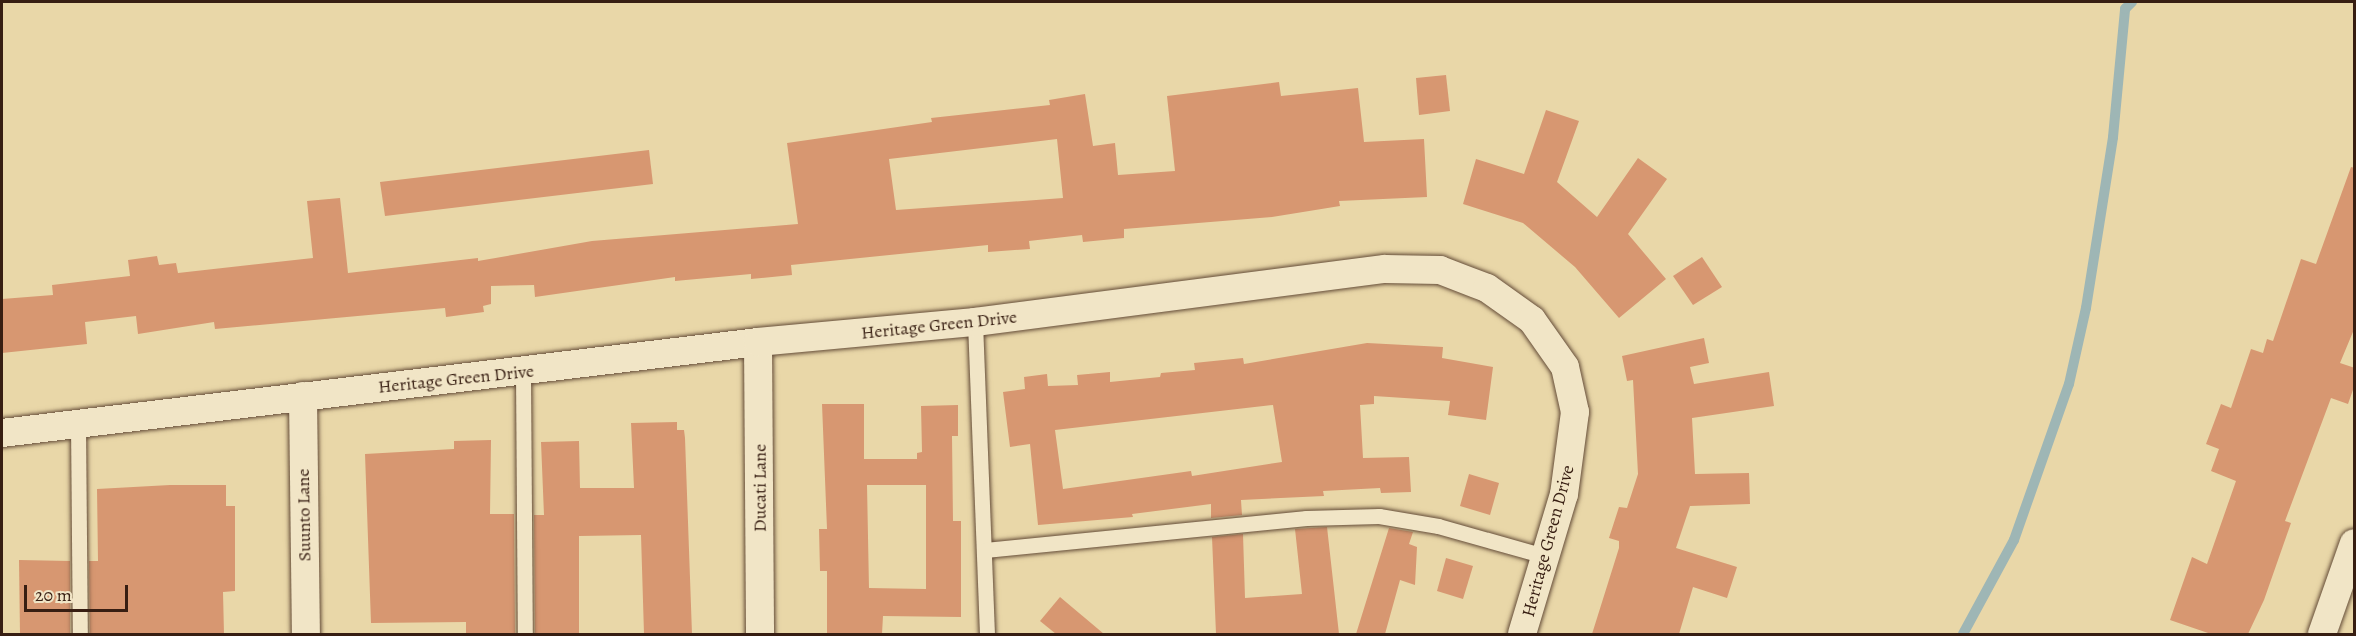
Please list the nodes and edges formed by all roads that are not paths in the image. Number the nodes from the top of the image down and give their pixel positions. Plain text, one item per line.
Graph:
1 (975, 322) junction
2 (758, 342) junction
3 (523, 372) junction
4 (303, 396) junction
5 (78, 423) junction
6 (2, 433) edge
7 (2355, 543) edge
8 (985, 550) junction
9 (1548, 556) junction
10 (80, 634) edge
11 (306, 634) edge
12 (525, 634) edge
13 (760, 634) edge
14 (987, 634) edge
15 (1522, 634) edge
16 (2322, 634) edge

1 - 2 street, Heritage Green Drive
1 - 8 lane
1 - 9 street, Heritage Green Drive
2 - 3 street, Heritage Green Drive
2 - 13 street, Ducati Lane
3 - 4 street, Heritage Green Drive
3 - 12 lane
4 - 5 street, Heritage Green Drive
4 - 11 street, Suunto Lane
5 - 6 street, Heritage Green Drive
5 - 10 lane
7 - 16 street
8 - 9 lane
8 - 14 lane
9 - 15 street, Heritage Green Drive

